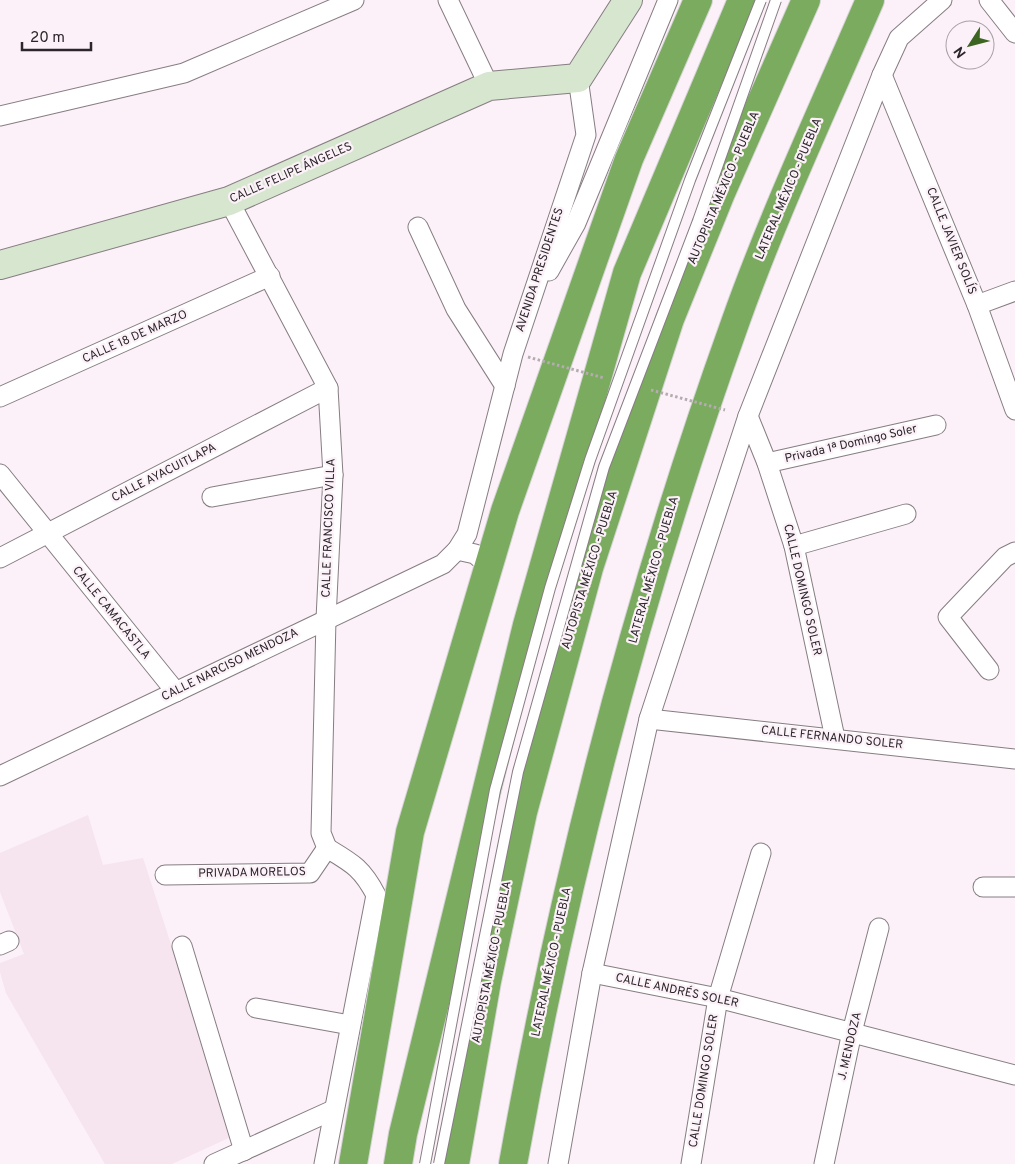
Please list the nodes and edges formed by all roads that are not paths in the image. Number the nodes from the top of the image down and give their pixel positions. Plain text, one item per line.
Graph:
1 (354, 0) edge
2 (448, 0) edge
3 (628, 0) edge
4 (668, 0) edge
5 (698, 0) edge
6 (742, 0) edge
7 (761, 0) edge
8 (776, 0) edge
9 (806, 0) edge
10 (870, 0) edge
11 (942, 0) edge
12 (989, 0) edge
13 (1015, 33) edge
14 (882, 74) junction
15 (578, 78) junction
16 (489, 86) junction
17 (0, 116) edge
18 (228, 201) junction
19 (418, 227) dead end
20 (0, 266) edge
21 (270, 276) junction
22 (1015, 291) edge
23 (977, 305) junction
24 (528, 308) junction
25 (505, 386) junction
26 (328, 388) junction
27 (0, 397) edge
28 (1015, 410) edge
29 (748, 416) junction
30 (936, 425) dead end
31 (767, 463) junction
32 (0, 474) edge
33 (333, 475) junction
34 (212, 496) dead end
35 (906, 514) dead end
36 (46, 534) junction
37 (794, 546) junction
38 (457, 550) junction
39 (1015, 552) edge
40 (0, 558) edge
41 (489, 566) junction
42 (326, 619) junction
43 (989, 670) dead end
44 (176, 692) junction
45 (649, 719) junction
46 (835, 738) junction
47 (1015, 759) edge
48 (0, 776) edge
49 (326, 848) junction
50 (762, 853) dead end
51 (165, 875) dead end
52 (983, 887) dead end
53 (1015, 887) edge
54 (880, 928) dead end
55 (182, 946) dead end
56 (592, 973) junction
57 (718, 998) junction
58 (256, 1008) dead end
59 (350, 1025) junction
60 (852, 1032) junction
61 (1015, 1075) edge
62 (333, 1110) junction
63 (244, 1150) junction
64 (214, 1164) edge
65 (324, 1164) edge
66 (352, 1164) edge
67 (398, 1164) edge
68 (425, 1164) edge
69 (439, 1164) edge
70 (455, 1164) edge
71 (513, 1164) edge
72 (558, 1164) edge
73 (691, 1164) edge
74 (824, 1164) edge

1 - 17 street
2 - 16 street
3 - 15 main road
4 - 24 street
5 - 41 highway
6 - 67 highway
7 - 68 lane, bridge
8 - 69 lane, bridge
9 - 70 highway, AUTOPISTA MÉXICO - PUEBLA
10 - 71 highway, LATERAL MÉXICO - PUEBLA
11 - 14 street
12 - 13 street
14 - 23 street, CALLE JAVIER SOLÍS
14 - 29 street
15 - 16 main road, CALLE FELIPE ÁNGELES
15 - 24 street, AVENIDA PRESIDENTES
16 - 18 main road, CALLE FELIPE ÁNGELES
18 - 20 main road, CALLE FELIPE ÁNGELES
18 - 21 street, CALLE FRANCISCO VILLA
19 - 25 street
21 - 26 street, CALLE FRANCISCO VILLA
21 - 27 street, CALLE 18 DE MARZO
22 - 23 street
23 - 28 street, CALLE JAVIER SOLÍS
24 - 25 street, AVENIDA PRESIDENTES
25 - 38 street, AVENIDA PRESIDENTES
26 - 33 street, CALLE FRANCISCO VILLA
26 - 36 street, CALLE AYACUITLAPA
29 - 31 street, CALLE DOMINGO SOLER
29 - 45 street
30 - 31 street, Privada 1ª Domingo Soler
31 - 37 street, CALLE DOMINGO SOLER
32 - 36 street, CALLE CAMACASTLA
33 - 34 street
33 - 42 street, CALLE FRANCISCO VILLA
35 - 37 street
36 - 40 street, CALLE AYACUITLAPA
36 - 44 street, CALLE CAMACASTLA
37 - 46 street, CALLE DOMINGO SOLER
38 - 41 street
38 - 42 street, CALLE NARCISO MENDOZA
39 - 43 street
41 - 66 highway
42 - 44 street, CALLE NARCISO MENDOZA
42 - 49 street, CALLE FRANCISCO VILLA
44 - 48 street, CALLE NARCISO MENDOZA
45 - 46 street, CALLE FERNANDO SOLER
45 - 56 street
46 - 47 street, CALLE FERNANDO SOLER
49 - 51 street, PRIVADA MORELOS
49 - 59 street
50 - 57 street, CALLE DOMINGO SOLER
52 - 53 street
54 - 60 street, J. MENDOZA
55 - 63 street
56 - 57 street, CALLE ANDRÉS SOLER
56 - 72 street
57 - 60 street, CALLE ANDRÉS SOLER
57 - 73 street, CALLE DOMINGO SOLER
58 - 59 street
59 - 62 street
60 - 61 street, CALLE ANDRÉS SOLER
60 - 74 street, J. MENDOZA
62 - 63 street
62 - 65 street
63 - 64 street

